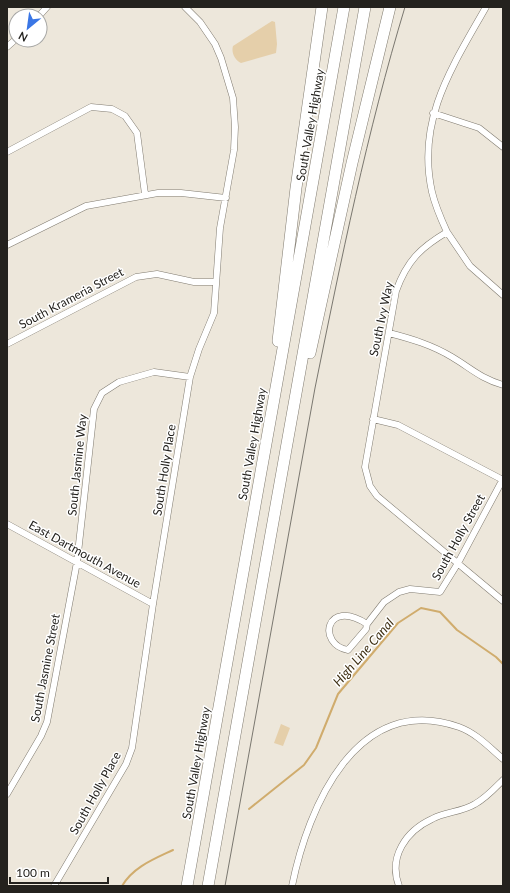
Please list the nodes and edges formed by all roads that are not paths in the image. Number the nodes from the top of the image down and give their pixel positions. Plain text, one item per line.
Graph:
1 (185, 7) edge
2 (322, 7) edge
3 (344, 7) edge
4 (365, 7) edge
5 (390, 7) edge
6 (486, 7) edge
7 (433, 113) junction
8 (503, 147) edge
9 (7, 152) edge
10 (145, 194) junction
11 (226, 198) junction
12 (447, 232) junction
13 (7, 245) edge
14 (216, 282) junction
15 (503, 295) edge
16 (389, 333) junction
17 (7, 344) edge
18 (190, 377) junction
19 (503, 385) edge
20 (273, 401) junction
21 (373, 419) junction
22 (503, 480) edge
23 (277, 502) junction
24 (7, 524) edge
25 (77, 562) junction
26 (458, 564) junction
27 (503, 601) edge
28 (153, 604) junction
29 (367, 624) junction
30 (503, 760) edge
31 (503, 780) edge
32 (7, 794) edge
33 (54, 886) edge
34 (187, 886) edge
35 (208, 886) edge
36 (292, 886) edge
37 (399, 886) edge

1 - 11 street, South Holly Place
2 - 20 highway
3 - 20 highway, South Valley Highway
4 - 23 highway
5 - 23 highway
6 - 7 street
7 - 8 street
7 - 12 street
9 - 10 street
10 - 11 street
10 - 13 street
11 - 14 street, South Holly Place
12 - 15 street
12 - 16 street, South Ivy Way
14 - 17 street, South Krameria Street
14 - 18 street, South Holly Place
16 - 19 street
16 - 21 street, South Ivy Way
18 - 25 street, South Jasmine Way
18 - 28 street, South Holly Place
20 - 34 highway, South Valley Highway
21 - 22 street
21 - 26 street, South Ivy Way
22 - 26 street, South Holly Street
23 - 35 highway
24 - 25 street, East Dartmouth Avenue
25 - 28 street, East Dartmouth Avenue
25 - 32 street, South Jasmine Street
26 - 27 street
26 - 29 street, South Holly Street
28 - 33 street, South Holly Place
29 - 29 street, South Holly Street
30 - 36 street
31 - 37 street

